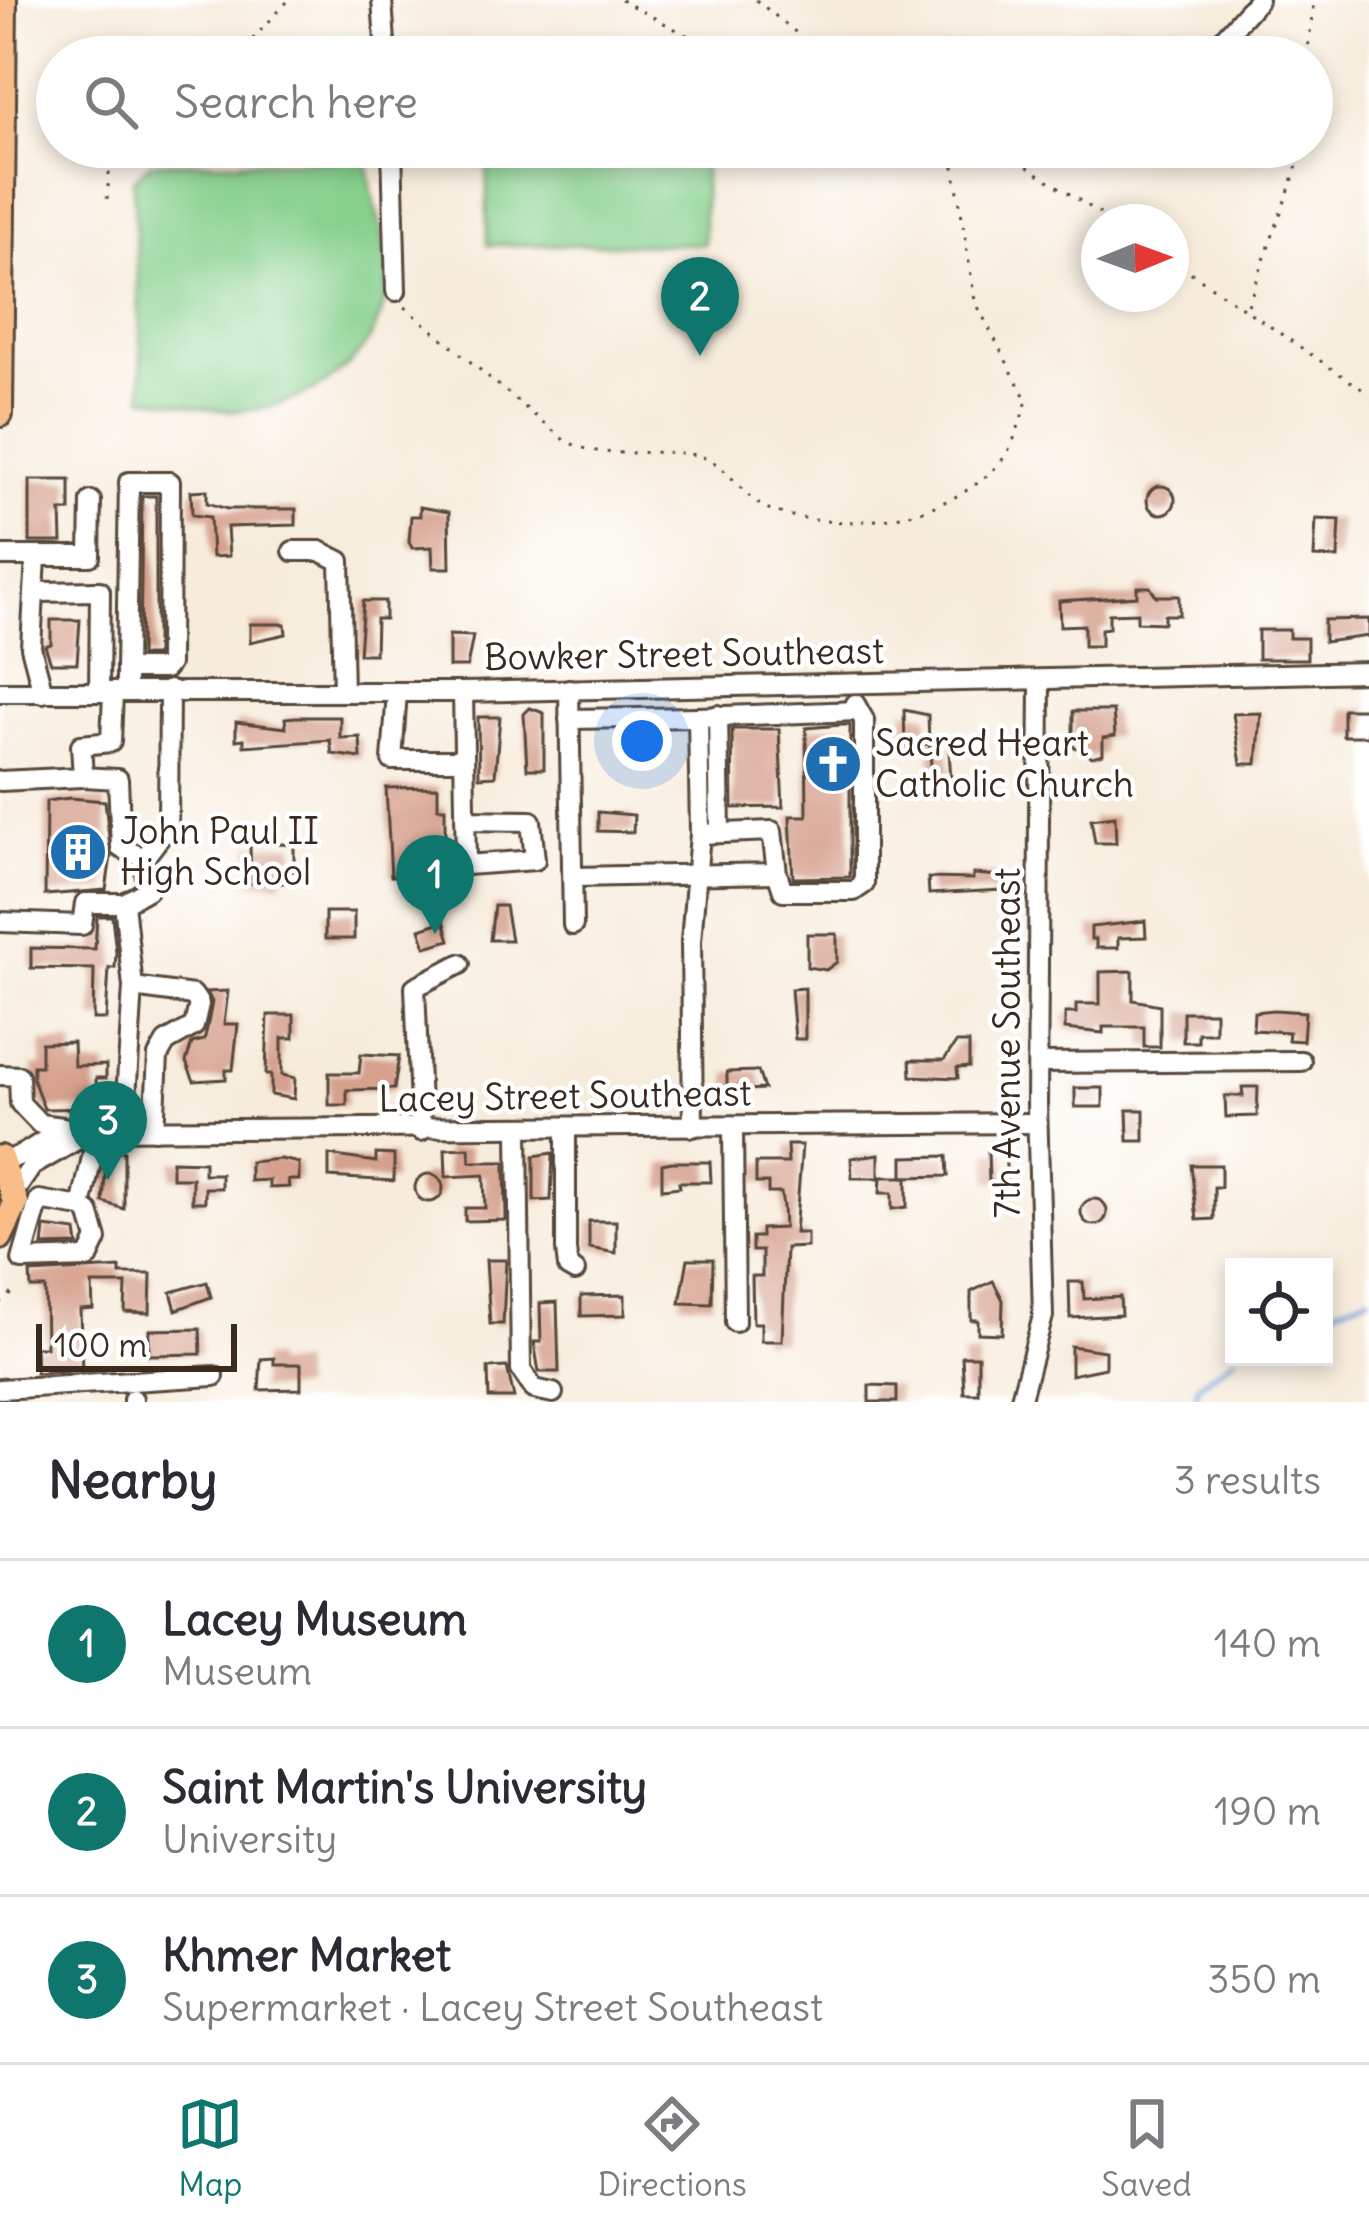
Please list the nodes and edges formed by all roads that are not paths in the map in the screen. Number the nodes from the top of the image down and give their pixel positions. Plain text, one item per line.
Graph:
1 (4, 0) edge
2 (382, 0) edge
3 (1258, 0) edge
4 (385, 36) edge
5 (1226, 36) edge
6 (393, 168) edge
7 (396, 291) road end
8 (0, 414) edge
9 (91, 501) dead end
10 (293, 550) dead end
11 (0, 556) edge
12 (36, 557) junction
13 (38, 592) junction
14 (126, 669) junction
15 (1369, 672) edge
16 (1040, 680) junction
17 (846, 683) junction
18 (710, 686) junction
19 (568, 689) junction
20 (169, 690) junction
21 (0, 692) edge
22 (113, 692) junction
23 (344, 692) junction
24 (398, 692) junction
25 (464, 692) junction
26 (43, 693) junction
27 (858, 711) junction
28 (709, 716) junction
29 (569, 718) junction
30 (462, 760) junction
31 (82, 777) junction
32 (0, 781) edge
33 (465, 820) dead end
34 (710, 833) junction
35 (144, 858) junction
36 (776, 873) junction
37 (692, 874) junction
38 (573, 877) junction
39 (124, 903) junction
40 (0, 922) edge
41 (573, 925) dead end
42 (460, 964) dead end
43 (133, 987) junction
44 (1301, 1060) dead end
45 (1038, 1063) junction
46 (0, 1075) edge
47 (1037, 1123) junction
48 (63, 1127) junction
49 (693, 1127) junction
50 (733, 1127) junction
51 (96, 1130) junction
52 (124, 1130) junction
53 (154, 1130) junction
54 (566, 1130) junction
55 (421, 1131) junction
56 (518, 1131) junction
57 (0, 1160) edge
58 (27, 1195) junction
59 (81, 1207) junction
60 (1, 1238) edge
61 (575, 1270) dead end
62 (734, 1322) dead end
63 (214, 1376) dead end
64 (0, 1389) edge
65 (553, 1393) dead end
66 (1020, 1402) edge

1 - 8 main road
2 - 4 street
3 - 5 street
6 - 7 street
9 - 12 street
10 - 23 street
11 - 12 street
12 - 13 street
13 - 22 street
13 - 26 street
14 - 14 street
14 - 22 street
15 - 16 street, Bowker Street Southeast
16 - 17 street, Bowker Street Southeast
16 - 45 street, 7th Avenue Southeast
17 - 18 street, Bowker Street Southeast
17 - 27 street
18 - 19 street, Bowker Street Southeast
18 - 28 street
19 - 25 street, Bowker Street Southeast
19 - 29 street
20 - 22 street, Bowker Street Southeast
20 - 23 street, Bowker Street Southeast
20 - 35 street
21 - 26 street, Bowker Street Southeast
22 - 26 street, Bowker Street Southeast
22 - 31 street
23 - 24 street, Bowker Street Southeast
24 - 25 street, Bowker Street Southeast
24 - 30 street
25 - 30 street
27 - 28 street
27 - 36 street
28 - 29 street
28 - 34 street
29 - 38 street
30 - 33 street
31 - 32 street
31 - 35 street
34 - 36 street
34 - 37 street
35 - 39 street
36 - 37 street
37 - 38 street
37 - 49 street
38 - 41 street
39 - 40 street
39 - 43 street
42 - 55 street
43 - 52 street
43 - 53 street
44 - 45 street
45 - 47 street, 7th Avenue Southeast
46 - 48 street
47 - 50 street, Lacey Street Southeast
47 - 66 street, 7th Avenue Southeast
48 - 51 street, Lacey Street Southeast
48 - 57 street
49 - 50 street, Lacey Street Southeast
49 - 54 street, Lacey Street Southeast
50 - 62 street
51 - 52 street, Lacey Street Southeast
51 - 58 street
51 - 59 street
52 - 53 street, Lacey Street Southeast
53 - 55 street, Lacey Street Southeast
54 - 56 street, Lacey Street Southeast
54 - 61 street
55 - 56 street, Lacey Street Southeast
56 - 65 street
57 - 58 main road
58 - 59 street
58 - 59 street
58 - 60 main road
63 - 64 street

